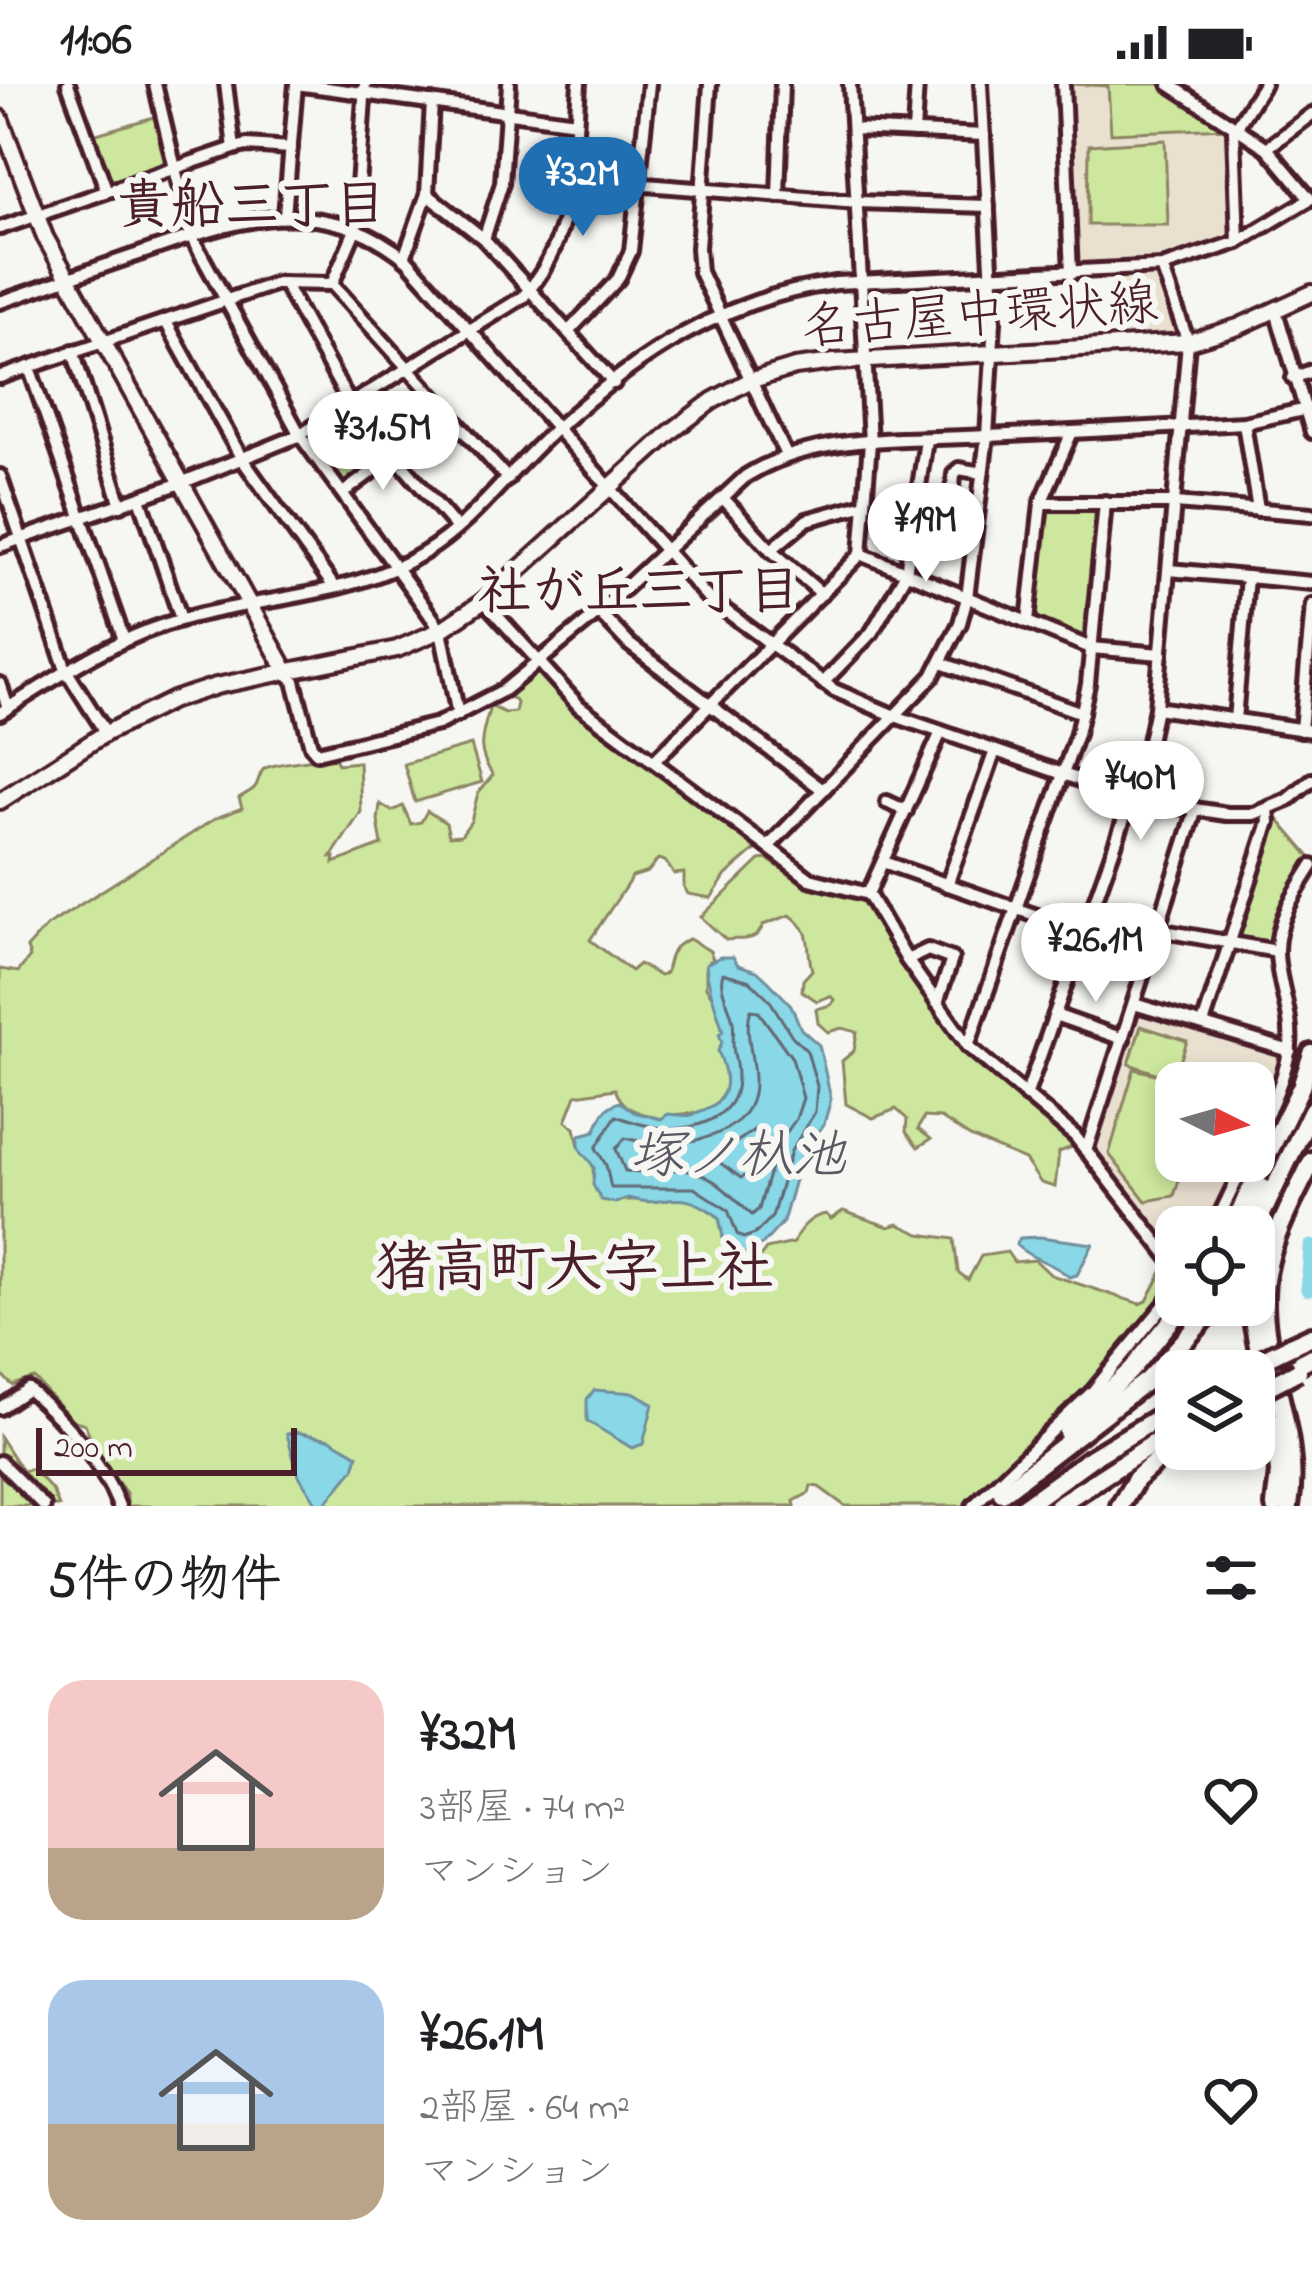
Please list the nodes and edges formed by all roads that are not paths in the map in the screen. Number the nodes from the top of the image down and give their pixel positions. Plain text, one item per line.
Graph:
1 (68, 84) edge
2 (155, 84) edge
3 (226, 84) edge
4 (509, 84) edge
5 (579, 84) edge
6 (649, 84) edge
7 (710, 84) edge
8 (782, 84) edge
9 (850, 84) edge
10 (917, 84) edge
11 (981, 84) edge
12 (1063, 84) edge
13 (1169, 84) edge
14 (1264, 84) edge
15 (365, 88) edge
16 (1189, 89) edge
17 (432, 102) junction
18 (507, 113) junction
19 (1312, 114) edge
20 (0, 118) edge
21 (576, 122) junction
22 (1237, 126) junction
23 (853, 129) junction
24 (914, 132) junction
25 (984, 135) junction
26 (234, 148) junction
27 (291, 148) junction
28 (1267, 148) junction
29 (175, 170) junction
30 (571, 179) junction
31 (640, 184) junction
32 (106, 190) junction
33 (702, 190) junction
34 (427, 194) junction
35 (778, 196) junction
36 (1311, 201) edge
37 (857, 202) junction
38 (988, 206) junction
39 (285, 216) junction
40 (37, 217) junction
41 (0, 228) edge
42 (355, 230) junction
43 (191, 236) junction
44 (484, 239) junction
45 (1238, 242) junction
46 (404, 258) junction
47 (1162, 268) junction
48 (1071, 274) junction
49 (993, 277) junction
50 (68, 278) junction
51 (284, 283) junction
52 (864, 283) junction
53 (332, 284) junction
54 (530, 290) junction
55 (1312, 292) edge
56 (227, 301) junction
57 (0, 302) edge
58 (1276, 311) junction
59 (719, 314) junction
60 (166, 322) junction
61 (471, 332) junction
62 (569, 332) junction
63 (102, 341) junction
64 (1188, 341) junction
65 (73, 351) junction
66 (994, 353) junction
67 (867, 360) junction
68 (29, 367) junction
69 (406, 368) junction
70 (1312, 370) edge
71 (0, 377) edge
72 (1293, 378) junction
73 (749, 381) junction
74 (614, 383) junction
75 (350, 404) junction
76 (1309, 408) edge
77 (1244, 423) junction
78 (556, 428) junction
79 (1180, 428) junction
80 (1072, 431) junction
81 (1312, 432) edge
82 (300, 435) junction
83 (987, 436) junction
84 (926, 440) junction
85 (871, 442) junction
86 (394, 455) junction
87 (786, 455) junction
88 (242, 459) junction
89 (982, 472) junction
90 (0, 476) edge
91 (508, 479) junction
92 (181, 483) junction
93 (610, 489) junction
94 (344, 493) junction
95 (140, 498) junction
96 (723, 498) junction
97 (1041, 502) junction
98 (1105, 502) junction
99 (1175, 503) junction
100 (865, 504) junction
101 (121, 505) junction
102 (1258, 510) junction
103 (1312, 514) edge
104 (81, 518) junction
105 (455, 526) junction
106 (913, 527) junction
107 (21, 539) junction
108 (0, 547) edge
109 (771, 550) junction
110 (667, 551) junction
111 (860, 554) junction
112 (398, 568) junction
113 (1169, 570) junction
114 (906, 573) junction
115 (1247, 577) junction
116 (1312, 583) edge
117 (334, 587) junction
118 (822, 594) junction
119 (967, 598) junction
120 (484, 601) junction
121 (250, 603) junction
122 (1312, 605) edge
123 (599, 612) junction
124 (182, 619) junction
125 (1028, 621) junction
126 (441, 629) junction
127 (124, 640) junction
128 (771, 645) junction
129 (1091, 648) junction
130 (1161, 654) junction
131 (540, 663) junction
132 (941, 663) junction
133 (66, 670) junction
134 (287, 672) junction
135 (823, 683) junction
136 (0, 684) edge
137 (710, 706) junction
138 (1156, 708) junction
139 (4, 711) edge
140 (1082, 713) junction
141 (458, 715) junction
142 (895, 716) junction
143 (1235, 719) junction
144 (1306, 730) edge
145 (941, 732) junction
146 (106, 733) junction
147 (995, 751) junction
148 (654, 761) junction
149 (1064, 776) junction
150 (1312, 780) edge
151 (824, 790) junction
152 (1131, 799) junction
153 (0, 801) edge
154 (887, 802) dead end
155 (1196, 809) junction
156 (1268, 809) junction
157 (906, 812) junction
158 (767, 847) junction
159 (883, 862) junction
160 (1312, 866) edge
161 (947, 885) junction
162 (868, 894) junction
163 (1018, 910) junction
164 (1159, 930) junction
165 (1085, 932) junction
166 (1230, 941) junction
167 (1277, 951) junction
168 (908, 960) junction
169 (937, 1003) junction
170 (1135, 1004) junction
171 (1055, 1015) junction
172 (1203, 1024) junction
173 (1123, 1039) junction
174 (968, 1046) junction
175 (1289, 1051) junction
176 (1312, 1054) edge
177 (1300, 1087) junction
178 (1275, 1088) edge
179 (1026, 1096) junction
180 (1312, 1109) edge
181 (1312, 1133) edge
182 (1086, 1151) junction
183 (1312, 1161) edge
184 (1242, 1206) edge
185 (1258, 1206) edge
186 (1266, 1206) edge
187 (1275, 1206) edge
188 (1155, 1239) edge
189 (1155, 1316) edge
190 (1166, 1326) edge
191 (1198, 1326) edge
192 (1254, 1326) edge
193 (1312, 1336) edge
194 (1275, 1353) edge
195 (1304, 1364) edge
196 (1275, 1380) edge
197 (0, 1408) edge
198 (1155, 1420) edge
199 (1155, 1443) edge
200 (0, 1462) edge
201 (1155, 1462) edge
202 (1003, 1492) junction
203 (44, 1506) edge
204 (119, 1506) edge
205 (973, 1506) edge
206 (988, 1506) edge
207 (1025, 1506) edge
208 (1058, 1506) edge
209 (1120, 1506) edge
210 (1275, 1506) edge
211 (1289, 1506) edge

1 - 32 street
2 - 29 street
3 - 26 street
4 - 18 street
5 - 21 street
6 - 31 street
7 - 33 street
8 - 35 street
9 - 23 street
10 - 24 street
11 - 25 street
12 - 48 street
13 - 16 street
14 - 22 street
15 - 17 street
15 - 27 street
15 - 42 street
16 - 22 street
17 - 18 street
17 - 34 street
18 - 21 street
18 - 44 street
19 - 28 street
20 - 40 main road
21 - 30 street
22 - 28 street
22 - 45 street
23 - 24 street
23 - 37 street
24 - 25 street
25 - 38 street
26 - 27 street
26 - 29 street
27 - 39 street
28 - 36 street
29 - 32 street
29 - 43 street
30 - 31 street
30 - 54 street
31 - 33 street
31 - 62 street
32 - 40 street
33 - 35 street
33 - 59 street
34 - 44 street
34 - 46 street
35 - 37 street
36 - 45 street
37 - 38 street
37 - 52 street
38 - 49 street
39 - 42 street
39 - 43 street
40 - 41 street
40 - 50 main road
42 - 46 street
42 - 53 street
43 - 50 street
43 - 56 street
44 - 54 street
45 - 47 street
46 - 61 street
47 - 48 street
47 - 64 street
48 - 49 street
49 - 52 street
49 - 66 street
50 - 57 street
50 - 63 main road
51 - 53 street
51 - 56 street
51 - 75 street
52 - 59 street
52 - 67 street
53 - 69 street
54 - 61 street
54 - 62 street
55 - 58 main road, 名古屋中環状線
56 - 60 street
56 - 82 street
58 - 64 main road, 名古屋中環状線
58 - 72 street
59 - 73 street
59 - 74 street
60 - 63 street
60 - 88 street
61 - 69 street
61 - 78 street
62 - 74 street
63 - 65 street
63 - 92 main road
64 - 66 main road, 名古屋中環状線
64 - 79 street
65 - 68 street
65 - 101 street
66 - 67 main road, 名古屋中環状線
66 - 83 street
67 - 73 main road, 名古屋中環状線
67 - 85 street
68 - 71 street
68 - 104 street
69 - 75 street
69 - 91 street
70 - 72 street
72 - 76 street
73 - 87 street
73 - 93 main road, 名古屋中環状線
74 - 78 street
75 - 82 street
75 - 86 street
76 - 77 street
76 - 81 street
77 - 79 street
77 - 102 street
78 - 91 street
78 - 93 street
79 - 80 street
79 - 99 street
80 - 83 street
80 - 97 street
82 - 88 street
82 - 94 street
83 - 84 street
83 - 89 street
84 - 85 street
84 - 106 street
85 - 87 street
85 - 100 street
86 - 94 street
86 - 105 street
87 - 96 street
88 - 92 street
88 - 117 street
89 - 106 street
89 - 119 street
90 - 107 street
91 - 105 street
92 - 95 street
92 - 121 main road
93 - 110 street
93 - 120 main road, 名古屋中環状線
94 - 112 street
95 - 101 street
95 - 124 street
96 - 109 street
96 - 110 street
97 - 98 street
97 - 125 street
98 - 99 street
98 - 129 street
99 - 102 street
99 - 113 street
100 - 109 street
100 - 111 street
101 - 104 street
102 - 103 street
104 - 107 street
104 - 127 street
105 - 112 street
106 - 114 street
107 - 108 street
107 - 133 street
109 - 118 street
110 - 123 street
110 - 128 street
111 - 114 street
111 - 118 street
112 - 117 street
112 - 126 street
113 - 115 street
113 - 130 street
114 - 119 street
114 - 135 street
115 - 116 street
115 - 143 street
117 - 121 street
118 - 128 street
119 - 125 street
119 - 132 street
120 - 126 main road, 名古屋中環状線
120 - 131 street
121 - 124 street
121 - 134 main road
122 - 144 street
123 - 131 street
123 - 137 street
124 - 127 street
125 - 129 street
126 - 134 main road, 名古屋中環状線
126 - 141 street
127 - 133 street
128 - 135 street
128 - 137 street
129 - 130 street
129 - 140 street
130 - 138 street
131 - 141 street
131 - 148 street
132 - 140 street
132 - 142 street
133 - 139 street
133 - 146 street
134 - 141 street
134 - 146 main road, 名古屋中環状線
135 - 142 street
136 - 139 street
137 - 148 street
137 - 151 street
138 - 143 street
138 - 152 street
140 - 149 street
142 - 145 street
142 - 151 street
143 - 144 street
145 - 147 street
145 - 157 street
146 - 153 main road, 名古屋中環状線
147 - 149 street
147 - 161 street
148 - 158 street
149 - 152 street
149 - 163 street
150 - 156 street
151 - 158 street
152 - 155 street
152 - 165 street
154 - 157 street
155 - 156 street
155 - 164 street
156 - 166 street
157 - 159 street
158 - 162 street
159 - 161 street
159 - 162 street
160 - 167 street
161 - 163 street
162 - 168 street
163 - 165 street
163 - 174 street
164 - 165 street
164 - 166 street
164 - 170 street
165 - 171 street
166 - 167 street
166 - 172 street
167 - 175 street
168 - 169 street
168 - 169 street
169 - 174 street
170 - 172 street
170 - 173 street
171 - 173 street
171 - 179 street
172 - 175 street
173 - 182 street
174 - 179 street
175 - 178 street
176 - 177 highway
177 - 184 highway
177 - 185 highway
179 - 182 street
180 - 186 highway
181 - 187 highway
182 - 188 street
183 - 211 highway
189 - 205 street
190 - 202 highway
191 - 202 highway
192 - 210 highway
193 - 194 highway, bridge
195 - 196 highway, bridge
197 - 204 street
198 - 207 highway
199 - 208 highway
200 - 203 street
201 - 209 highway
202 - 206 highway

